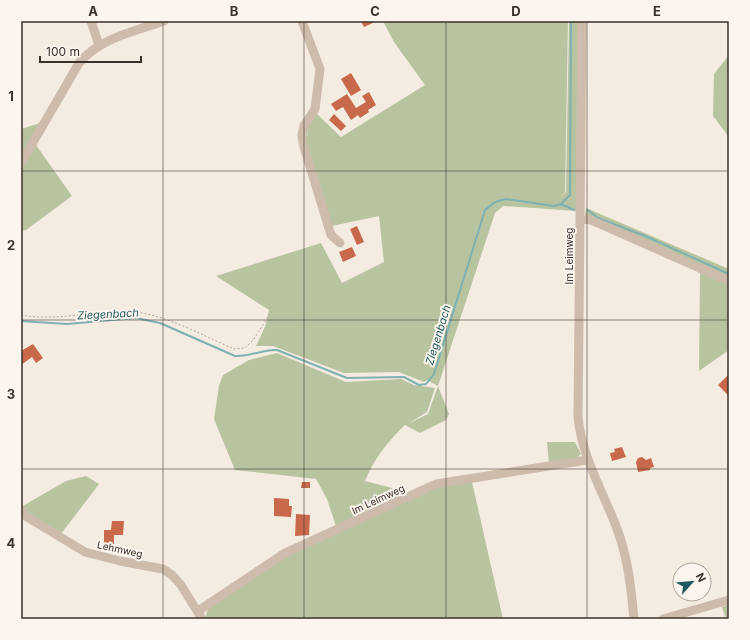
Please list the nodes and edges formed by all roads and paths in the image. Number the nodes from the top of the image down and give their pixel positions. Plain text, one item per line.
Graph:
1 (91, 21) edge
2 (164, 21) edge
3 (302, 21) edge
4 (582, 21) edge
5 (99, 45) junction
6 (21, 164) edge
7 (580, 219) junction
8 (340, 243) dead end
9 (729, 280) edge
10 (273, 309) dead end
11 (21, 315) edge
12 (587, 460) junction
13 (21, 510) edge
14 (729, 600) edge
15 (200, 615) edge
16 (634, 619) edge
17 (663, 619) edge

1 - 5 street
2 - 5 street
3 - 8 street
4 - 7 street, Im Leimweg
5 - 6 street
7 - 9 street, Im Leimweg
7 - 12 street, Im Leimweg
10 - 11 path
12 - 15 street, Im Leimweg
12 - 16 street, Im Leimweg
13 - 15 street, Lehmweg
14 - 17 street

